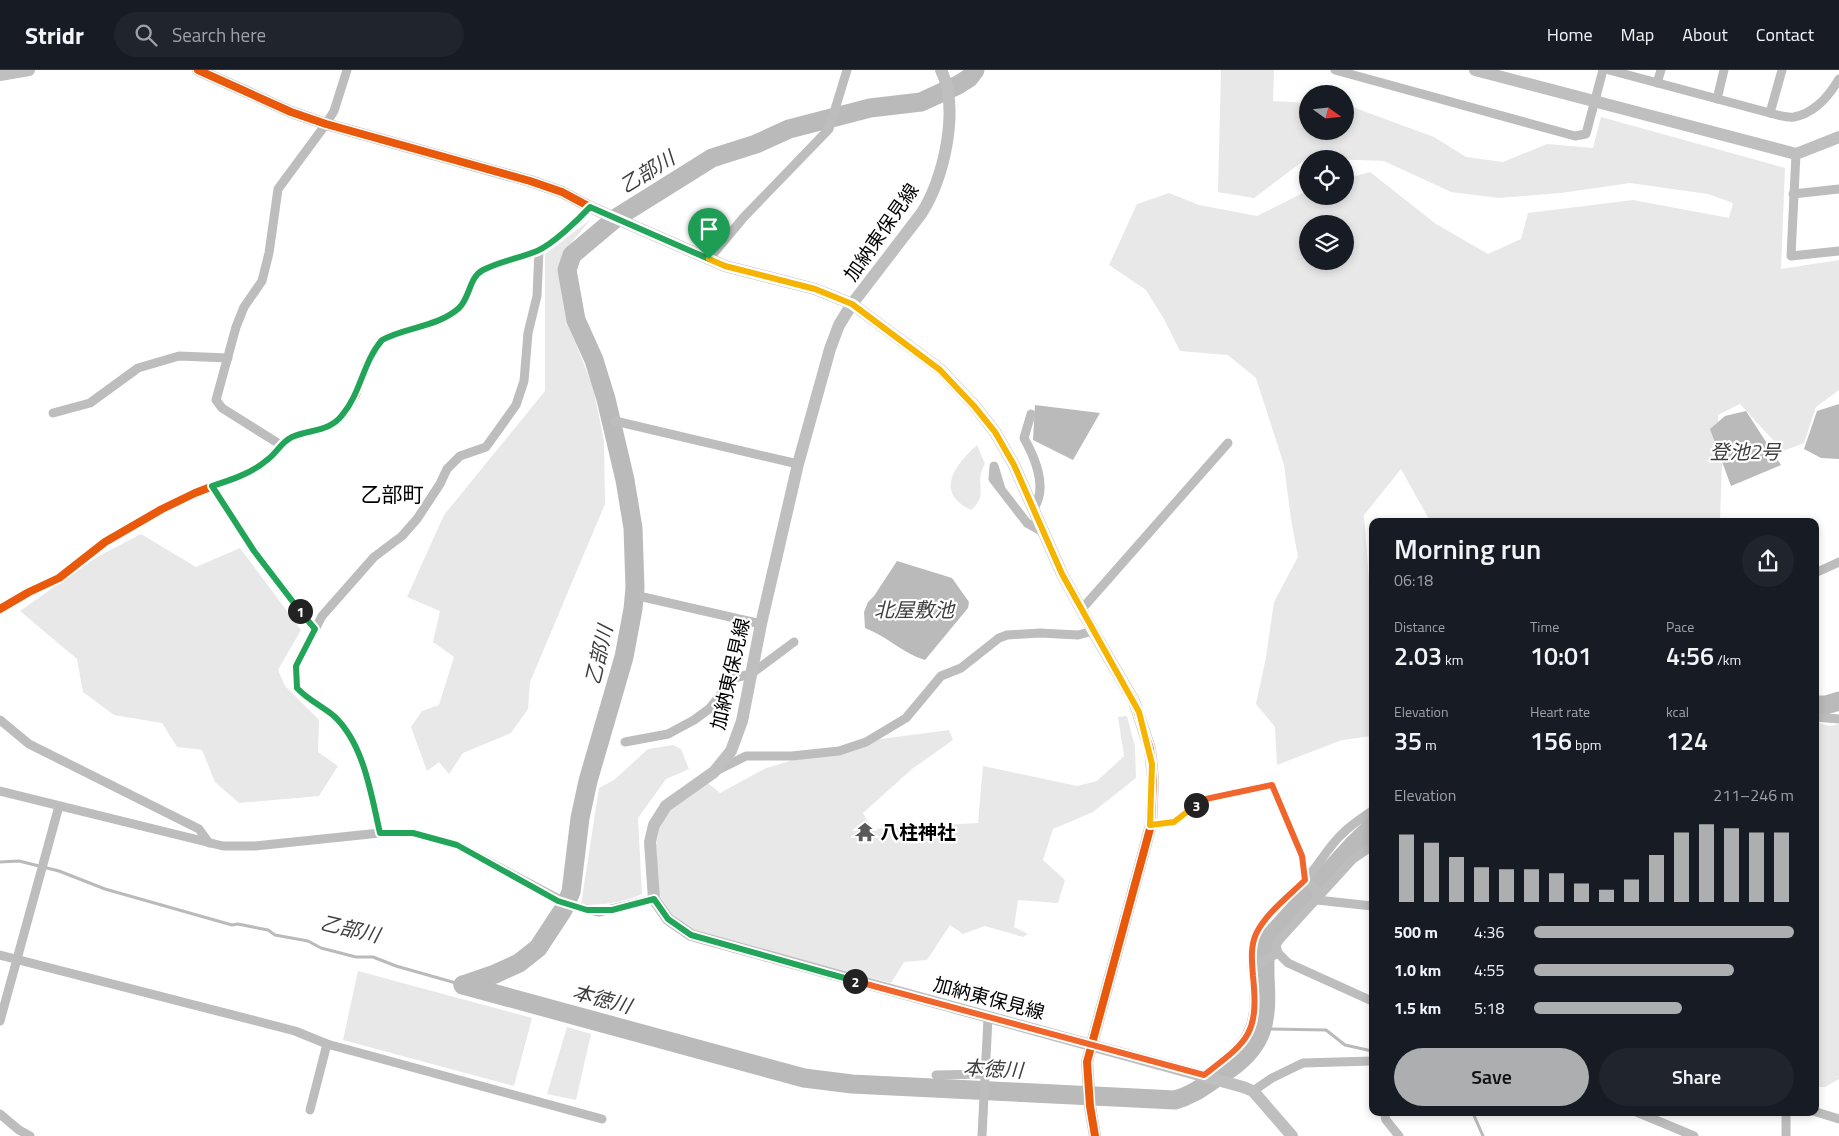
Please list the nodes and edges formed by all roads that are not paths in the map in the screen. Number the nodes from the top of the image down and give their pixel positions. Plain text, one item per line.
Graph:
1 (29, 70) edge
2 (198, 70) edge
3 (347, 70) edge
4 (847, 70) edge
5 (1335, 70) edge
6 (1475, 70) edge
7 (1603, 70) edge
8 (1610, 70) edge
9 (1660, 70) edge
10 (1724, 70) edge
11 (1782, 70) edge
12 (1364, 74) edge
13 (0, 75) edge
14 (943, 76) edge
15 (1839, 79) edge
16 (1657, 83) junction
17 (1717, 99) junction
18 (1595, 102) junction
19 (1770, 113) junction
20 (326, 124) junction
21 (1839, 137) edge
22 (1796, 154) junction
23 (1839, 189) edge
24 (1793, 194) junction
25 (590, 207) junction
26 (539, 250) junction
27 (1839, 251) edge
28 (709, 259) junction
29 (852, 304) junction
30 (228, 358) junction
31 (54, 413) dead end
32 (1031, 414) dead end
33 (615, 421) dead end
34 (1228, 443) dead end
35 (281, 444) junction
36 (798, 464) junction
37 (212, 486) junction
38 (1001, 489) dead end
39 (1034, 508) junction
40 (1043, 532) junction
41 (1839, 562) edge
42 (1819, 571) edge
43 (643, 597) dead end
44 (0, 609) edge
45 (1081, 610) junction
46 (760, 624) junction
47 (315, 629) junction
48 (1093, 631) junction
49 (794, 642) dead end
50 (751, 674) junction
51 (1819, 718) edge
52 (1839, 719) edge
53 (0, 720) edge
54 (625, 742) dead end
55 (714, 772) junction
56 (0, 791) edge
57 (59, 806) junction
58 (1369, 813) edge
59 (1150, 825) junction
60 (380, 833) junction
61 (209, 844) junction
62 (1369, 848) edge
63 (1305, 880) junction
64 (654, 899) junction
65 (1316, 900) junction
66 (1369, 906) edge
67 (1278, 953) junction
68 (0, 955) edge
69 (16, 960) junction
70 (1252, 967) junction
71 (1369, 1000) edge
72 (988, 1018) junction
73 (0, 1021) edge
74 (327, 1044) junction
75 (1091, 1045) junction
76 (1369, 1061) edge
77 (986, 1074) junction
78 (936, 1075) dead end
79 (1211, 1077) junction
80 (1253, 1091) junction
81 (310, 1110) dead end
82 (1819, 1113) edge
83 (0, 1114) edge
84 (1385, 1116) edge
85 (1646, 1116) edge
86 (1786, 1116) edge
87 (602, 1118) dead end
88 (1839, 1119) edge
89 (30, 1136) edge
90 (982, 1136) edge
91 (1095, 1136) edge
92 (1292, 1136) edge
93 (1399, 1136) edge
94 (1694, 1136) edge
95 (1786, 1136) edge

1 - 13 street
2 - 20 street
3 - 20 street
4 - 28 street
5 - 12 street
6 - 18 street
7 - 18 street
8 - 16 street
9 - 16 street
10 - 17 street
11 - 19 street
12 - 18 street
14 - 29 street, 加納東保見線
15 - 19 street
16 - 17 street
17 - 19 street
18 - 22 street
20 - 25 street
20 - 30 street
21 - 22 street
22 - 24 street
23 - 24 street
24 - 27 street
25 - 26 street
25 - 28 street
26 - 35 street
26 - 47 street
28 - 29 street
29 - 36 street, 加納東保見線
29 - 39 street
30 - 31 street
30 - 35 street
32 - 39 street
33 - 36 street
34 - 45 street
35 - 37 street
36 - 46 street, 加納東保見線
37 - 44 street
37 - 47 street
38 - 40 street
39 - 40 street
40 - 45 street
41 - 42 street
43 - 46 street
45 - 48 street
46 - 50 street, 加納東保見線
47 - 60 street
48 - 55 street
48 - 59 street
49 - 50 street
50 - 54 street
50 - 55 street, 加納東保見線
51 - 52 street
53 - 61 street
55 - 64 street, 加納東保見線
56 - 57 street
57 - 61 street
57 - 69 street
58 - 63 street
59 - 63 street
59 - 75 street
60 - 61 street
60 - 64 street
62 - 65 street
63 - 65 street
63 - 70 street
64 - 72 street, 加納東保見線
65 - 66 street
65 - 67 street
67 - 70 street
67 - 71 street
68 - 69 street
69 - 73 street
69 - 74 street
70 - 79 street
72 - 75 street, 加納東保見線
72 - 77 street
74 - 81 street
74 - 87 street
75 - 79 street, 加納東保見線
75 - 91 street
76 - 80 street
77 - 78 street
77 - 90 street
79 - 80 street, 加納東保見線
80 - 92 street
82 - 88 street
83 - 89 street
84 - 93 street
85 - 94 street
86 - 95 street

